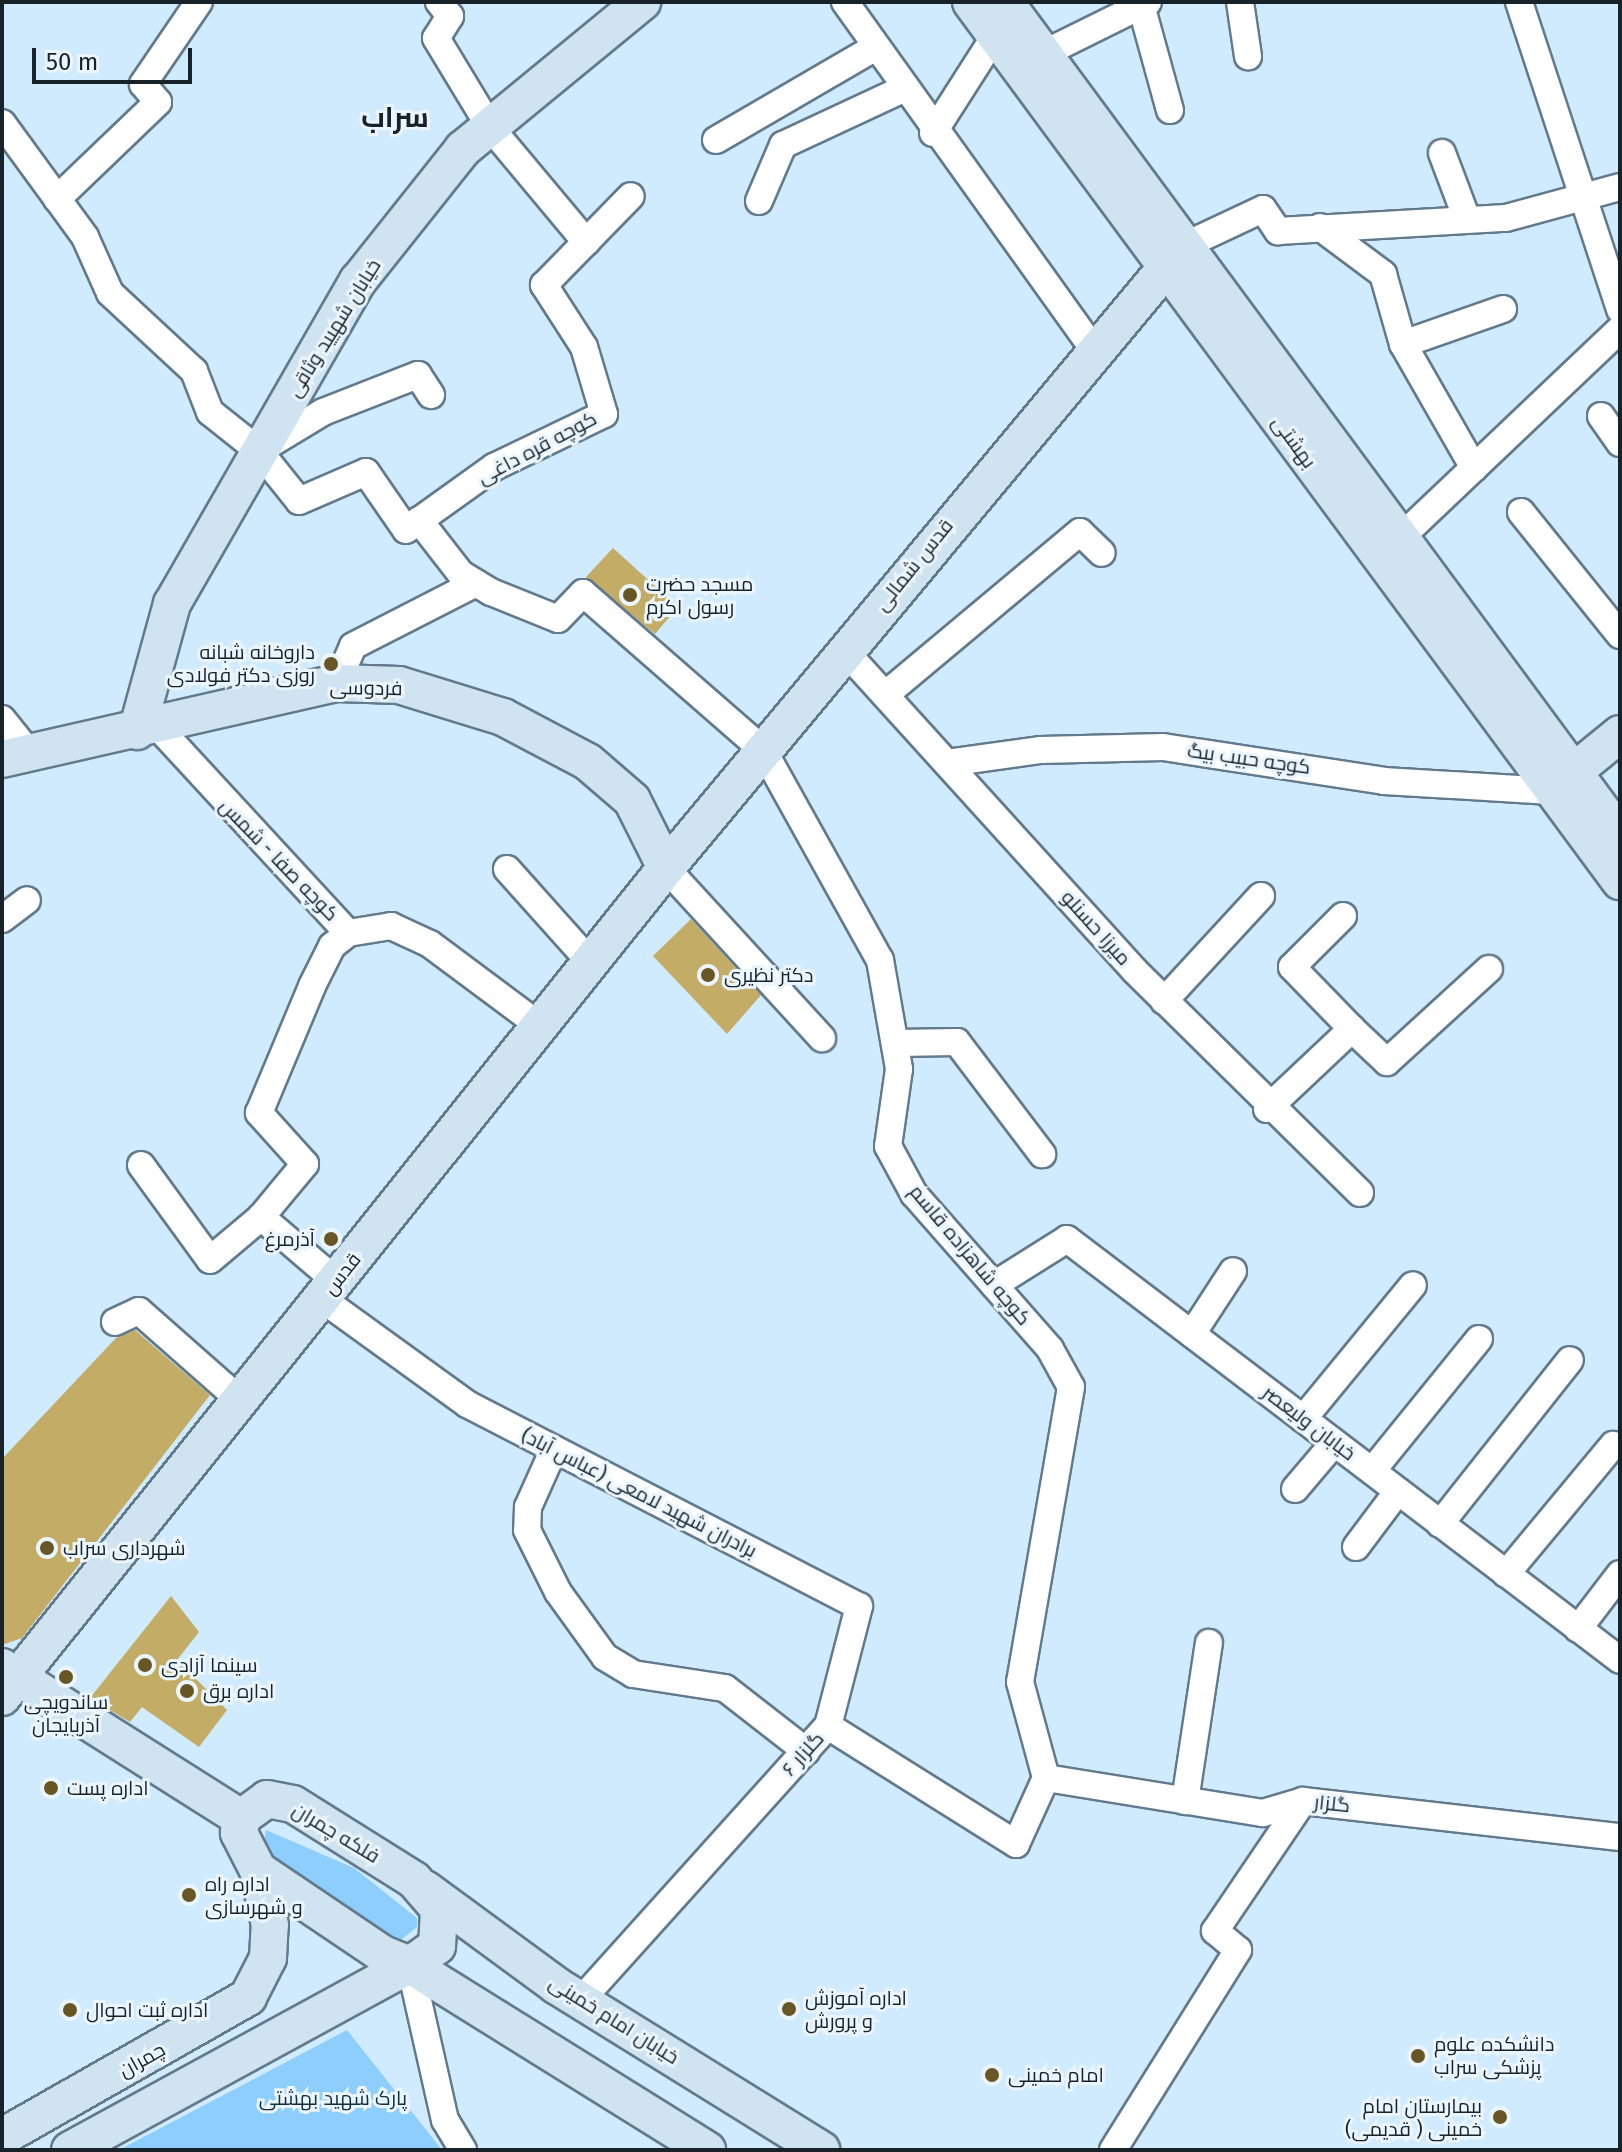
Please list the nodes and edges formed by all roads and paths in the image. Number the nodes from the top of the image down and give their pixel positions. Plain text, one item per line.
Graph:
1 (199, 2) edge
2 (439, 2) edge
3 (642, 2) edge
4 (845, 2) edge
5 (971, 2) edge
6 (1005, 2) edge
7 (1240, 2) edge
8 (1519, 2) edge
9 (1144, 4) edge
10 (995, 36) junction
11 (874, 48) junction
12 (1043, 54) junction
13 (1248, 56) dead end
14 (903, 89) junction
15 (1170, 110) dead end
16 (2, 123) edge
17 (490, 127) junction
18 (933, 133) junction
19 (716, 140) dead end
20 (1442, 153) dead end
21 (1620, 187) edge
22 (1583, 193) junction
23 (631, 196) dead end
24 (57, 199) junction
25 (759, 201) dead end
26 (1467, 219) junction
27 (1320, 227) junction
28 (586, 242) junction
29 (1173, 254) junction
30 (1503, 309) dead end
31 (1620, 310) edge
32 (1620, 329) edge
33 (1403, 344) junction
34 (1093, 349) junction
35 (431, 395) dead end
36 (1601, 416) dead end
37 (1620, 443) edge
38 (259, 451) junction
39 (1474, 468) junction
40 (1521, 512) dead end
41 (419, 520) junction
42 (1399, 539) junction
43 (1102, 553) dead end
44 (476, 583) junction
45 (1620, 635) edge
46 (844, 650) junction
47 (337, 683) junction
48 (885, 695) junction
49 (2, 719) edge
50 (147, 729) junction
51 (1620, 734) edge
52 (763, 750) junction
53 (16, 757) edge
54 (947, 763) junction
55 (1562, 782) junction
56 (1620, 835) edge
57 (666, 868) junction
58 (507, 869) dead end
59 (1620, 881) edge
60 (1261, 896) dead end
61 (27, 900) dead end
62 (1343, 916) dead end
63 (2, 919) edge
64 (348, 933) junction
65 (591, 963) junction
66 (1489, 969) dead end
67 (1164, 1001) junction
68 (540, 1026) junction
69 (1352, 1029) junction
70 (822, 1038) dead end
71 (895, 1043) junction
72 (1267, 1109) junction
73 (1042, 1154) dead end
74 (141, 1165) dead end
75 (1360, 1193) dead end
76 (261, 1217) junction
77 (1233, 1271) dead end
78 (994, 1285) junction
79 (1413, 1285) dead end
80 (329, 1290) junction
81 (115, 1322) dead end
82 (1192, 1334) junction
83 (1479, 1339) dead end
84 (1570, 1360) dead end
85 (241, 1401) junction
86 (1303, 1419) junction
87 (1334, 1443) junction
88 (1613, 1445) dead end
89 (554, 1449) junction
90 (1372, 1471) junction
91 (1295, 1489) dead end
92 (1398, 1491) junction
93 (1440, 1524) junction
94 (1356, 1547) dead end
95 (1506, 1574) junction
96 (1620, 1574) edge
97 (1578, 1629) junction
98 (1209, 1643) dead end
99 (1620, 1660) edge
100 (7, 1681) edge
101 (828, 1726) junction
102 (806, 1751) junction
103 (1046, 1778) junction
104 (1185, 1801) junction
105 (1303, 1801) junction
106 (241, 1818) junction
107 (1620, 1837) edge
108 (258, 1870) junction
109 (414, 1880) junction
110 (410, 1965) junction
111 (581, 2000) junction
112 (2, 2137) edge
113 (70, 2150) edge
114 (463, 2150) edge
115 (707, 2150) edge
116 (821, 2150) edge
117 (1113, 2150) edge

1 - 24 street
2 - 17 street
3 - 17 main road, خیابان شهیید وثاقی
4 - 11 street
5 - 10 main road, بهشتی
6 - 12 main road, بهشتی
7 - 13 street
8 - 22 street
9 - 12 street
9 - 15 street
10 - 18 street
10 - 29 main road, بهشتی
11 - 14 street
11 - 19 street
12 - 29 main road, بهشتی
14 - 18 street
14 - 25 street
16 - 24 street
17 - 28 street
17 - 38 main road, خیابان شهیید وثاقی
18 - 34 street
20 - 26 street
21 - 22 street
22 - 26 street
22 - 31 street
23 - 28 street
24 - 38 street
26 - 27 street
27 - 29 street
27 - 33 street
28 - 41 street, کوچه قره داغی
29 - 34 main road, قدس شمالی
29 - 42 main road, بهشتی
29 - 55 main road, بهشتی
30 - 33 street
32 - 39 street
33 - 39 street
34 - 46 main road, قدس شمالی
35 - 38 street
36 - 37 street
38 - 41 street
38 - 50 main road, خیابان شهیید وثاقی
39 - 42 street
40 - 45 street
41 - 44 street
42 - 55 main road, بهشتی
43 - 48 street
44 - 47 street
44 - 52 street, کوچه شاهزاده قاسم
46 - 48 street, میرزا حسنلو
46 - 52 main road, قدس شمالی
47 - 50 main road, فردوسی
47 - 57 main road, فردوسی
48 - 54 street, میرزا حسنلو
49 - 53 street
50 - 53 main road, فردوسی
50 - 64 street, کوچه صفا - شمس
51 - 55 main road
52 - 57 main road, قدس شمالی
52 - 71 street, کوچه شاهزاده قاسم
54 - 55 street, کوچه حبیب بیگ
54 - 67 street, میرزا حسنلو
55 - 56 main road, بهشتی
55 - 59 main road, بهشتی
57 - 65 main road, قدس
57 - 70 street
58 - 65 street
60 - 67 street
61 - 63 street
62 - 69 street
64 - 68 street, کوچه صفا - شمس
64 - 76 street
65 - 68 main road, قدس
66 - 69 street
67 - 72 street, میرزا حسنلو
68 - 80 main road, قدس
69 - 72 street
71 - 73 street
71 - 78 street, کوچه شاهزاده قاسم
72 - 75 street, میرزا حسنلو
74 - 76 street
76 - 80 street, برادران شهید لامعی (عباس آباد)
77 - 82 street
78 - 82 street, خیابان ولیعصر
78 - 103 street, کوچه شاهزاده قاسم
79 - 86 street
80 - 85 main road, قدس
80 - 89 street, برادران شهید لامعی (عباس آباد)
81 - 85 street
82 - 86 street, خیابان ولیعصر
83 - 90 street
84 - 93 street
85 - 100 main road, قدس
86 - 87 street, خیابان ولیعصر
87 - 90 street, خیابان ولیعصر
87 - 91 street
88 - 95 street
89 - 101 street, برادران شهید لامعی (عباس آباد)
89 - 102 street
90 - 92 street, خیابان ولیعصر
92 - 93 street, خیابان ولیعصر
92 - 94 street
93 - 95 street, خیابان ولیعصر
95 - 97 street, خیابان ولیعصر
96 - 97 street
97 - 99 street, خیابان ولیعصر
98 - 104 street
100 - 106 main road
101 - 102 street, گلزار ۶
101 - 103 street, گلزار ۶
102 - 111 street, گلزار ۶
103 - 104 street, گلزار
104 - 105 street, گلزار
105 - 107 street, گلزار
105 - 117 street
106 - 108 main road
106 - 109 main road, فلکه چمران
108 - 110 main road
108 - 112 main road, چمران
109 - 110 main road, فلکه چمران
109 - 111 main road, خیابان امام خمینی
110 - 113 main road
110 - 114 street
110 - 115 main road
111 - 116 main road, خیابان امام خمینی

